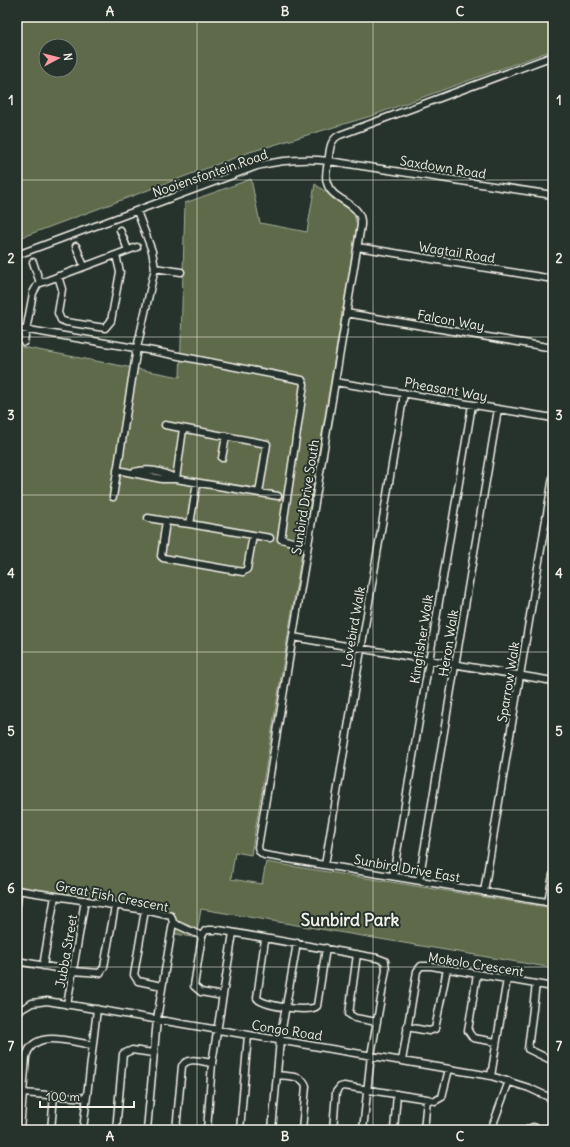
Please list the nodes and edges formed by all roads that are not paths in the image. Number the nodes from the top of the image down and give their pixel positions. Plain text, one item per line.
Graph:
1 (553, 56) edge
2 (329, 161) junction
3 (553, 195) edge
4 (137, 211) junction
5 (120, 230) dead end
6 (76, 246) dead end
7 (137, 247) dead end
8 (358, 247) junction
9 (128, 250) junction
10 (17, 255) edge
11 (116, 255) junction
12 (33, 262) dead end
13 (84, 266) junction
14 (154, 268) junction
15 (181, 272) dead end
16 (58, 276) junction
17 (553, 279) edge
18 (40, 283) junction
19 (346, 313) junction
20 (17, 328) edge
21 (26, 330) junction
22 (24, 342) dead end
23 (137, 348) junction
24 (553, 348) edge
25 (335, 382) junction
26 (404, 393) junction
27 (472, 405) junction
28 (498, 409) junction
29 (553, 418) edge
30 (165, 425) dead end
31 (183, 429) junction
32 (226, 436) junction
33 (222, 458) dead end
34 (117, 470) junction
35 (553, 477) edge
36 (176, 479) junction
37 (197, 483) junction
38 (259, 493) junction
39 (278, 496) dead end
40 (113, 497) dead end
41 (148, 518) dead end
42 (166, 521) junction
43 (190, 524) junction
44 (252, 535) junction
45 (270, 538) dead end
46 (308, 546) junction
47 (293, 637) junction
48 (361, 649) junction
49 (429, 660) junction
50 (455, 664) junction
51 (520, 675) junction
52 (553, 680) edge
53 (259, 851) joint
54 (325, 865) junction
55 (553, 875) edge
56 (393, 876) junction
57 (419, 881) junction
58 (18, 890) edge
59 (484, 892) junction
60 (55, 896) junction
61 (85, 900) junction
62 (551, 903) edge
63 (17, 904) edge
64 (115, 906) junction
65 (145, 910) junction
66 (173, 923) junction
67 (233, 933) junction
68 (202, 936) junction
69 (265, 939) junction
70 (297, 944) junction
71 (326, 948) junction
72 (357, 954) junction
73 (17, 961) edge
74 (43, 966) junction
75 (447, 969) junction
76 (73, 971) junction
77 (477, 974) junction
78 (506, 979) junction
79 (536, 984) junction
80 (162, 986) junction
81 (553, 987) edge
82 (223, 996) junction
83 (67, 1004) junction
84 (286, 1007) junction
85 (97, 1009) junction
86 (17, 1012) edge
87 (157, 1020) junction
88 (376, 1022) junction
89 (407, 1027) junction
90 (217, 1030) junction
91 (248, 1035) junction
92 (280, 1040) junction
93 (496, 1042) junction
94 (92, 1044) junction
95 (153, 1053) junction
96 (371, 1055) junction
97 (402, 1061) junction
98 (553, 1061) edge
99 (212, 1063) junction
100 (449, 1068) junction
101 (277, 1075) junction
102 (491, 1076) junction
103 (509, 1081) junction
104 (367, 1089) junction
105 (23, 1093) junction
106 (397, 1094) junction
107 (54, 1095) junction
108 (86, 1098) junction
109 (427, 1099) junction
110 (553, 1099) edge
111 (20, 1130) edge
112 (51, 1130) edge
113 (83, 1130) edge
114 (116, 1130) edge
115 (146, 1130) edge
116 (176, 1130) edge
117 (207, 1130) edge
118 (240, 1130) edge
119 (272, 1130) edge
120 (302, 1130) edge
121 (333, 1130) edge
122 (363, 1130) edge
123 (394, 1130) edge
124 (424, 1130) edge
125 (491, 1130) edge
126 (527, 1130) edge
127 (543, 1130) edge

1 - 2 street
2 - 3 street, Saxdown Road
2 - 4 street, Nooiensfontein Road
2 - 8 street, Sunbird Drive South
4 - 10 street, Nooiensfontein Road
4 - 14 street
5 - 9 street
6 - 13 street
7 - 9 street
8 - 17 street, Wagtail Road
8 - 19 street, Sunbird Drive South
9 - 11 street
11 - 13 street
11 - 16 street
12 - 18 street
13 - 16 street
14 - 15 street
14 - 23 street
16 - 18 street
18 - 21 street
19 - 24 street, Falcon Way
19 - 25 street, Sunbird Drive South
20 - 21 street
21 - 22 street
21 - 23 street
23 - 34 street
23 - 46 street
25 - 26 street, Pheasant Way
25 - 46 street, Sunbird Drive South
26 - 27 street, Pheasant Way
26 - 48 street, Lovebird Walk
27 - 28 street, Pheasant Way
27 - 49 street, Kingfisher Walk
28 - 29 street, Pheasant Way
28 - 50 street, Heron Walk
30 - 31 street
31 - 32 street
31 - 36 street
32 - 33 street
32 - 38 street
34 - 36 street
34 - 40 street
35 - 51 street, Sparrow Walk
36 - 37 street
37 - 38 street
37 - 43 street
38 - 39 street
41 - 42 street
42 - 43 street
42 - 44 street
43 - 44 street
44 - 45 street
46 - 47 street, Sunbird Drive South
47 - 48 street
47 - 53 street, Sunbird Drive South
48 - 49 street
48 - 54 street, Lovebird Walk
49 - 50 street
49 - 56 street, Kingfisher Walk
50 - 51 street
50 - 57 street, Heron Walk
51 - 52 street
51 - 59 street, Sparrow Walk
53 - 54 street, Sunbird Drive East
54 - 56 street, Sunbird Drive East
55 - 62 street
56 - 57 street, Sunbird Drive East
57 - 59 street, Sunbird Drive East
58 - 60 street, Great Fish Crescent
58 - 63 street
59 - 62 street, Sunbird Drive East
60 - 61 street, Great Fish Crescent
60 - 74 street
61 - 64 street, Great Fish Crescent
61 - 76 street, Jubba Street
64 - 65 street, Great Fish Crescent
64 - 76 street
65 - 66 street, Great Fish Crescent
65 - 80 street
66 - 68 street
66 - 80 street, Great Fish Crescent
67 - 68 street
67 - 69 street
67 - 82 street
68 - 82 street
69 - 70 street
69 - 84 street
70 - 71 street
70 - 84 street
71 - 72 street
71 - 84 street
72 - 88 street
72 - 88 street
73 - 74 street
74 - 76 street
75 - 77 street, Mokolo Crescent
75 - 89 street, Mokolo Crescent
75 - 89 street
76 - 83 street, Jubba Street
77 - 78 street, Mokolo Crescent
77 - 93 street
78 - 79 street, Mokolo Crescent
78 - 93 street
79 - 81 street, Mokolo Crescent
79 - 98 street
80 - 87 street, Great Fish Crescent
82 - 90 street
83 - 85 street, Congo Road
83 - 86 street, Congo Road
84 - 92 street
85 - 87 street, Congo Road
85 - 94 street
87 - 90 street, Congo Road
87 - 95 street, Great Fish Crescent
88 - 96 street
89 - 97 street, Mokolo Crescent
90 - 91 street, Congo Road
90 - 99 street
91 - 92 street, Congo Road
91 - 118 street
92 - 96 street, Congo Road
92 - 101 street
93 - 102 street
94 - 105 street
94 - 108 street
95 - 114 street
95 - 115 street, Great Fish Crescent
96 - 97 street, Congo Road
96 - 104 street
97 - 100 street, Congo Road
99 - 116 street
99 - 117 street
100 - 102 street, Congo Road
100 - 109 street
101 - 119 street
101 - 120 street
102 - 103 street, Congo Road
103 - 110 street, Congo Road
103 - 125 street
104 - 106 street
104 - 121 street
104 - 122 street
105 - 107 street
105 - 111 street
106 - 109 street
106 - 123 street
107 - 108 street
107 - 112 street
108 - 113 street
109 - 124 street
126 - 127 street

